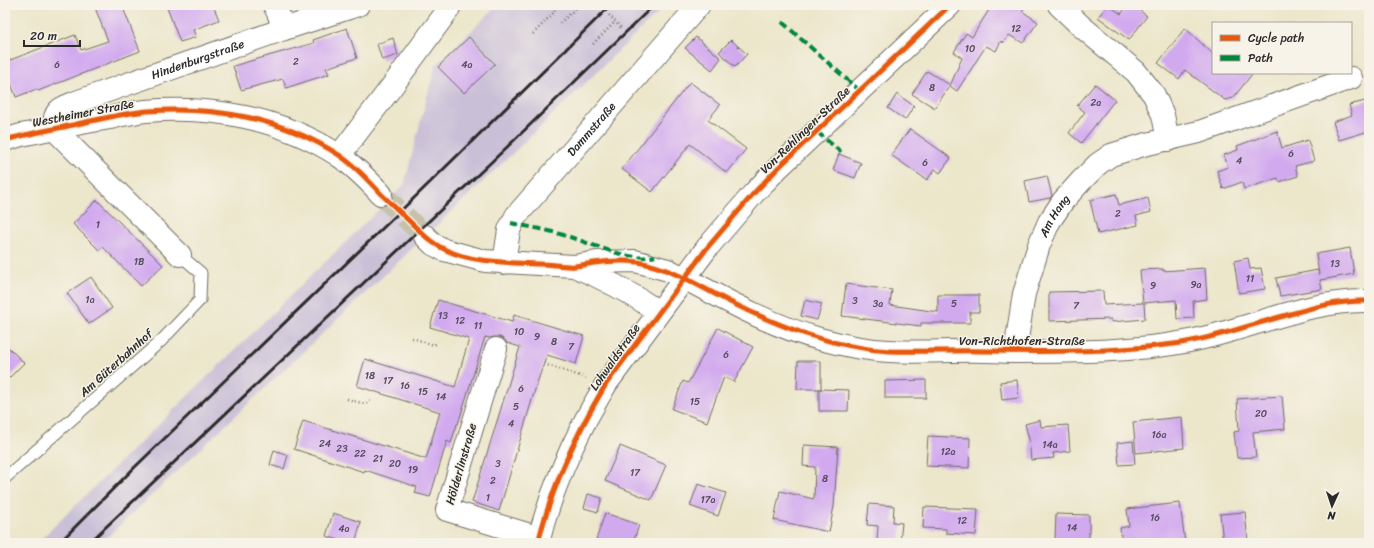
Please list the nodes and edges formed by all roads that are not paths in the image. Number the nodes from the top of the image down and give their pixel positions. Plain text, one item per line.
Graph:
1 (274, 5) edge
2 (358, 5) edge
3 (450, 5) edge
4 (699, 5) edge
5 (950, 5) edge
6 (1059, 5) edge
7 (284, 30) junction
8 (1351, 78) dead end
9 (54, 129) junction
10 (5, 140) edge
11 (1168, 140) junction
12 (339, 156) junction
13 (381, 194) tunnel mouth
14 (424, 236) tunnel mouth
15 (180, 255) joint
16 (504, 263) junction
17 (574, 266) junction
18 (684, 278) junction
19 (1369, 301) edge
20 (659, 312) junction
21 (496, 349) dead end
22 (1015, 352) junction
23 (5, 478) edge
24 (539, 540) edge

1 - 7 street
2 - 7 street, Hindenburgstraße
3 - 12 street
4 - 16 street, Dammstraße
5 - 18 street, Von-Rehlingen-Straße
6 - 11 street
7 - 9 street, Hindenburgstraße
8 - 11 street, Am Hang
9 - 10 street, Westheimer Straße
9 - 12 street, Westheimer Straße
9 - 15 street, Westheimer Straße
11 - 22 street, Am Hang
12 - 13 street, Westheimer Straße
14 - 16 street
15 - 23 lane, Am Güterbahnhof
16 - 17 street
17 - 18 street
17 - 20 street
18 - 20 street, Lohwaldstraße
18 - 22 street, Von-Richthofen-Straße
19 - 22 street, Von-Richthofen-Straße
20 - 24 street, Lohwaldstraße
21 - 24 street, Hölderlinstraße

